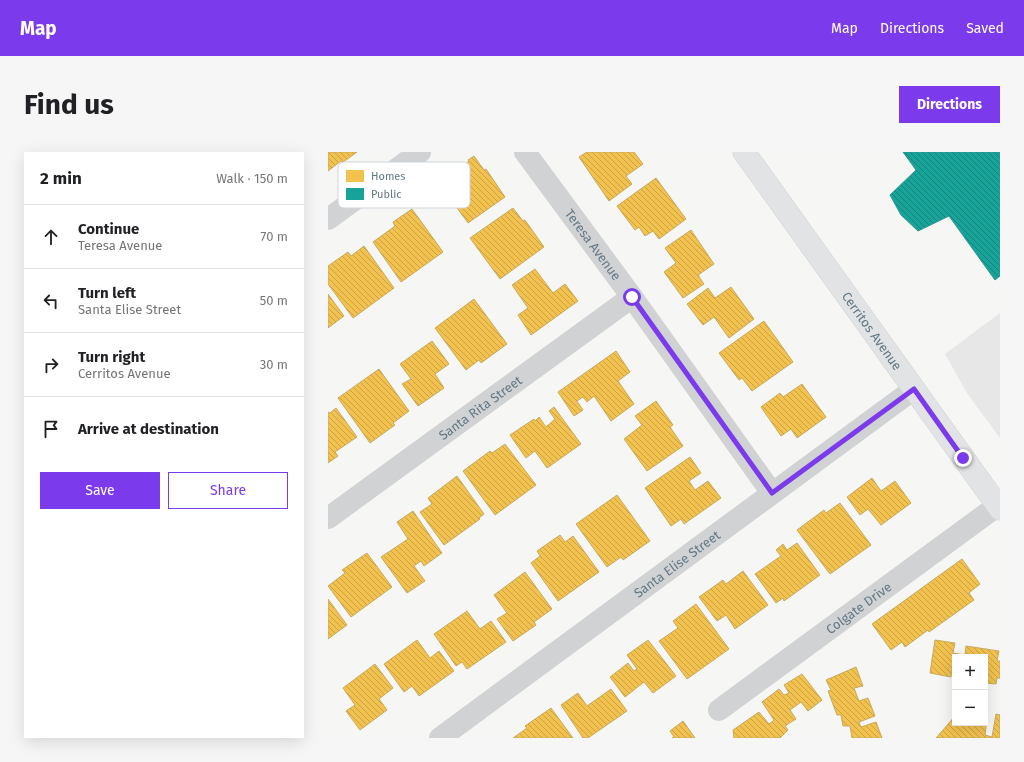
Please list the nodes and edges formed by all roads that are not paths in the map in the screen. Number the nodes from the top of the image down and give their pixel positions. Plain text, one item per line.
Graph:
1 (420, 152) edge
2 (525, 152) edge
3 (744, 152) edge
4 (406, 162) edge
5 (343, 208) edge
6 (328, 219) edge
7 (632, 297) junction
8 (914, 389) junction
9 (772, 493) junction
10 (999, 507) edge
11 (328, 518) edge
12 (719, 710) dead end
13 (440, 738) edge

1 - 4 street
2 - 7 street, Teresa Avenue
3 - 8 main road, Cerritos Avenue
5 - 6 street
7 - 9 street, Teresa Avenue
7 - 11 street, Santa Rita Street
8 - 9 street, Santa Elise Street
8 - 10 main road, Cerritos Avenue
9 - 13 street, Santa Elise Street
10 - 12 street, Colgate Drive

